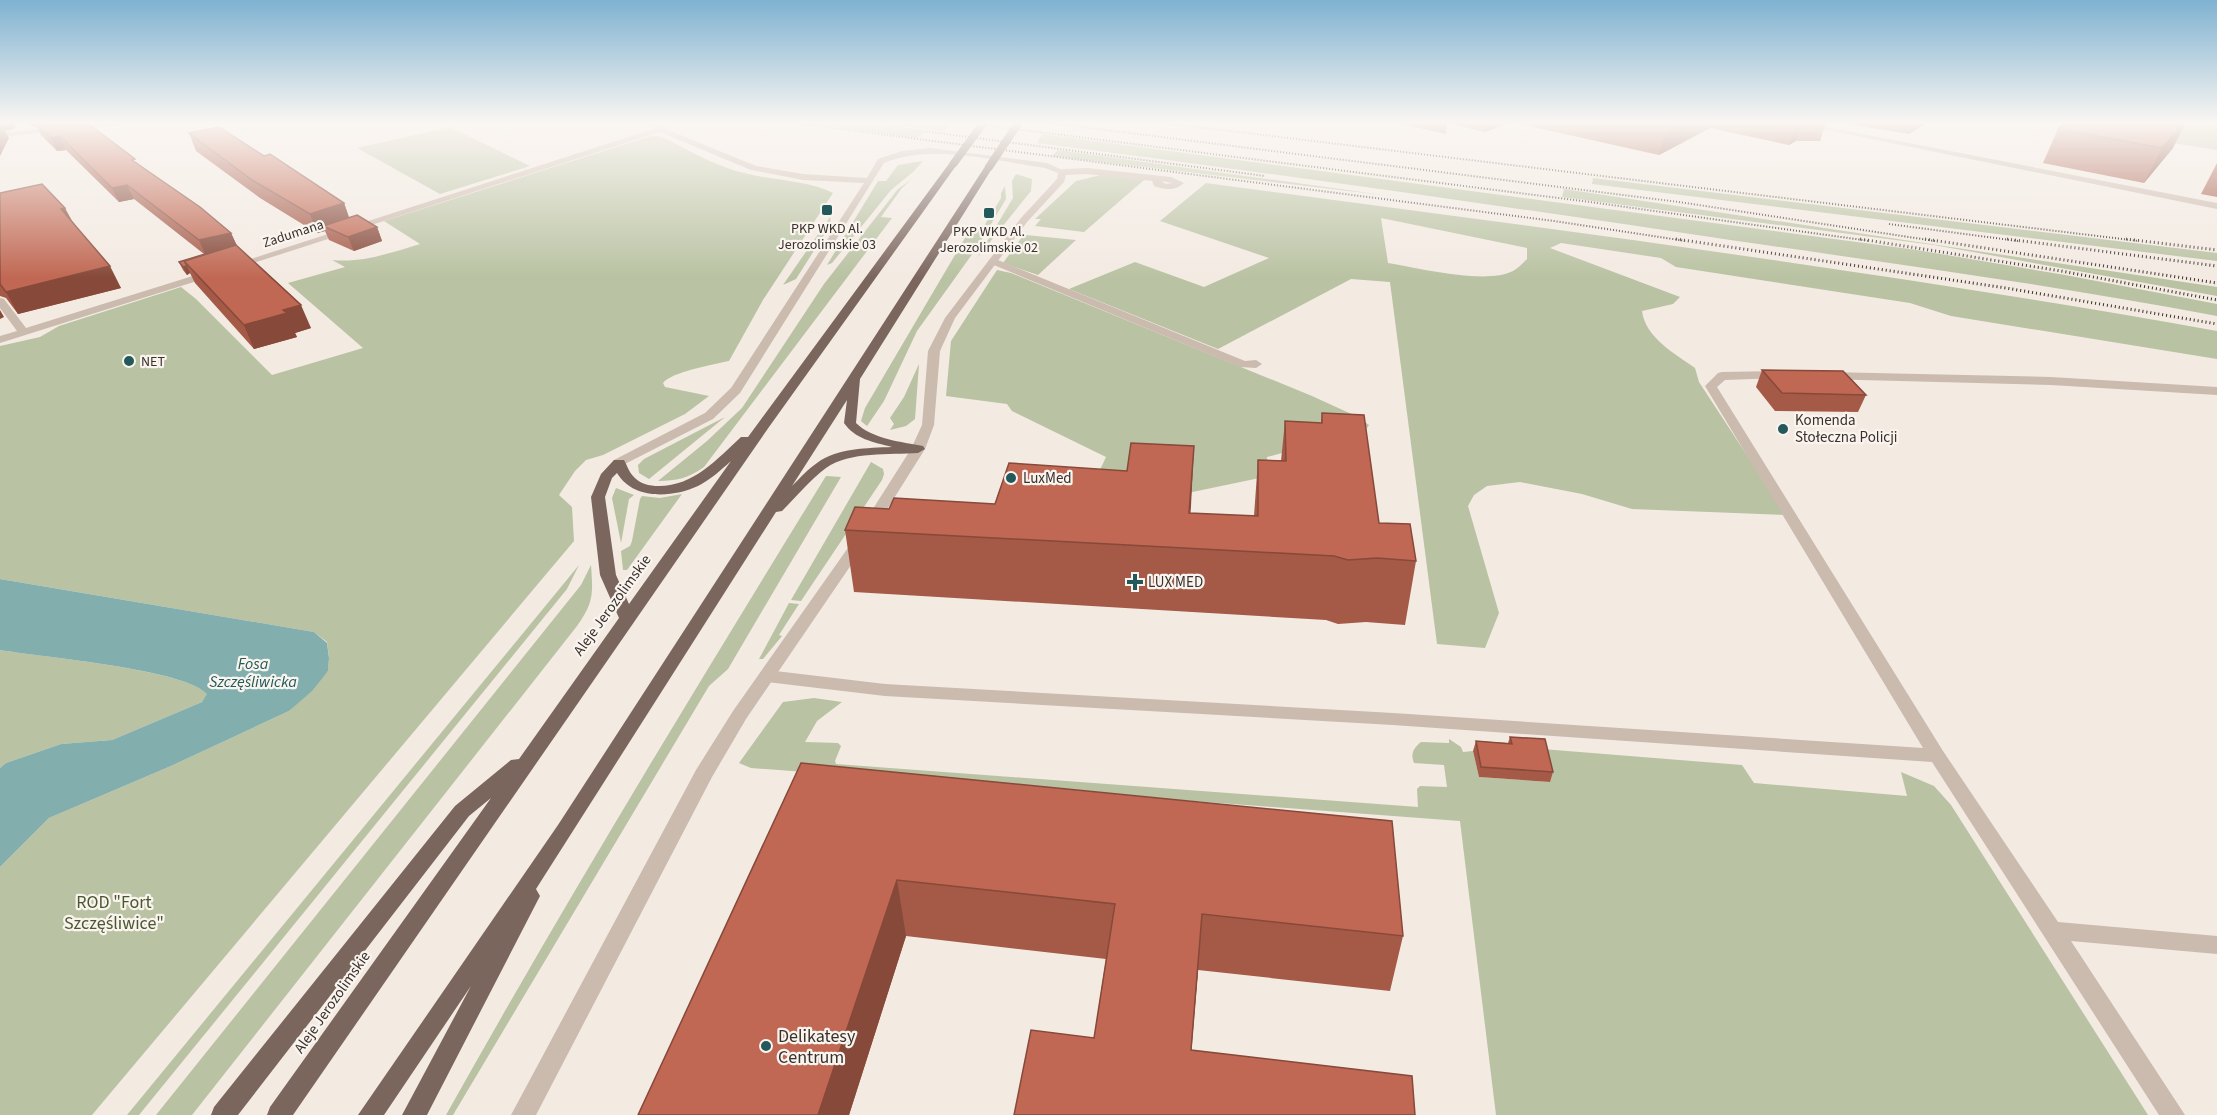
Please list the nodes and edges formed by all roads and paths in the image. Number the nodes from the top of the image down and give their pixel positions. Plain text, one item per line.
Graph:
1 (516, 174) edge
2 (787, 174) edge
3 (874, 174) edge
4 (946, 174) edge
5 (985, 174) edge
6 (1063, 174) edge
7 (1110, 174) edge
8 (2055, 174) edge
9 (1156, 180) dead end
10 (870, 181) junction
11 (2217, 206) edge
12 (993, 261) junction
13 (0, 301) edge
14 (24, 333) junction
15 (0, 340) edge
16 (1256, 364) dead end
17 (1793, 375) edge
18 (1816, 376) edge
19 (855, 378) junction
20 (2217, 391) edge
21 (764, 424) junction
22 (918, 449) junction
23 (619, 463) junction
24 (756, 529) junction
25 (628, 620) junction
26 (767, 676) junction
27 (534, 752) junction
28 (1937, 756) junction
29 (565, 830) junction
30 (2054, 930) junction
31 (2217, 945) edge
32 (223, 1115) edge
33 (279, 1115) edge
34 (370, 1115) edge
35 (414, 1115) edge
36 (523, 1115) edge
37 (2173, 1115) edge

1 - 14 street, Zadumana
2 - 10 street
3 - 10 street
4 - 21 main road, Aleje Jerozolimskie, bridge
5 - 19 main road, bridge
6 - 12 street
7 - 9 street
8 - 11 street
10 - 23 street
12 - 16 street
12 - 22 street
13 - 14 street
14 - 15 street, Zadumana
17 - 28 street
18 - 20 street
19 - 22 main road
19 - 24 main road
21 - 23 main road
21 - 25 main road, Aleje Jerozolimskie
22 - 24 main road
22 - 26 street
23 - 25 main road
24 - 29 main road
25 - 27 main road, Aleje Jerozolimskie
26 - 28 street
26 - 36 street
27 - 32 main road
27 - 33 main road, Aleje Jerozolimskie
28 - 30 street
29 - 34 main road
29 - 35 main road
30 - 31 street
30 - 37 street

